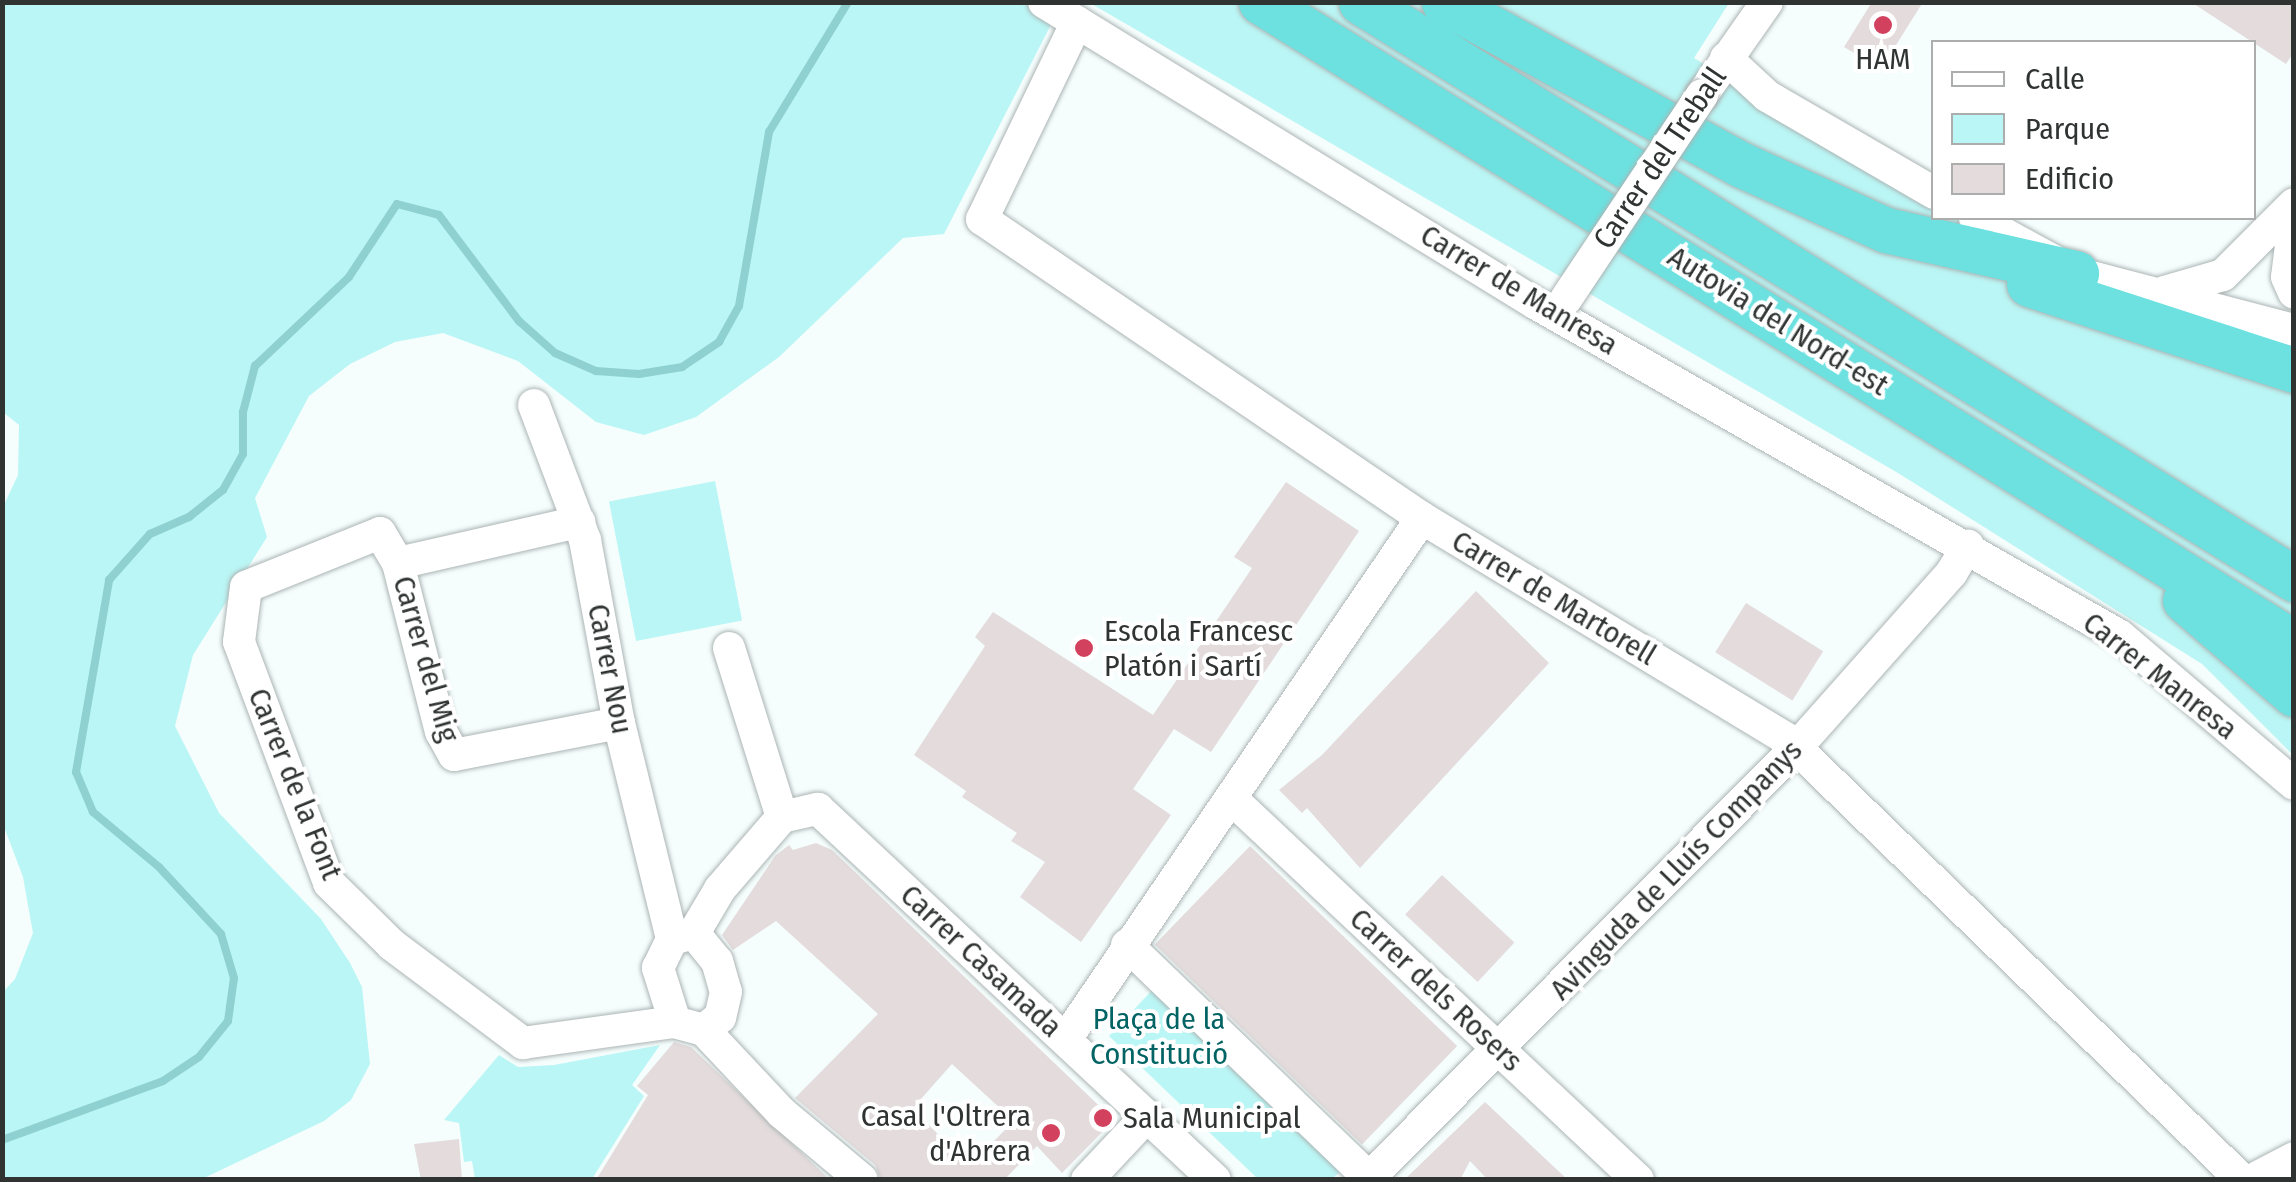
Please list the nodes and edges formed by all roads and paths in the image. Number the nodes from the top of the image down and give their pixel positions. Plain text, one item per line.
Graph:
1 (1044, 2) edge
2 (1261, 2) edge
3 (1361, 2) edge
4 (1444, 2) edge
5 (1767, 2) edge
6 (1078, 22) junction
7 (1726, 58) junction
8 (1931, 191) edge
9 (2294, 204) edge
10 (1979, 220) edge
11 (2294, 221) edge
12 (1934, 246) junction
13 (2076, 273) junction
14 (2164, 292) junction
15 (2294, 293) edge
16 (1561, 307) junction
17 (2294, 330) edge
18 (2294, 370) edge
19 (534, 405) dead end
20 (1422, 518) junction
21 (2094, 519) junction
22 (579, 522) junction
23 (1968, 546) junction
24 (398, 563) junction
25 (2294, 579) edge
26 (2294, 643) edge
27 (729, 648) dead end
28 (2294, 694) edge
29 (619, 724) junction
30 (759, 744) junction
31 (1796, 748) junction
32 (2294, 784) edge
33 (1234, 800) junction
34 (818, 809) junction
35 (782, 816) junction
36 (682, 936) junction
37 (1127, 945) junction
38 (689, 1026) junction
39 (1066, 1039) junction
40 (1501, 1051) junction
41 (1148, 1116) junction
42 (2294, 1158) edge
43 (1616, 1172) edge
44 (1368, 1179) edge
45 (862, 1180) edge
46 (1087, 1180) edge
47 (1215, 1180) edge
48 (2242, 1180) edge
49 (2252, 1180) edge

1 - 6 street, Carrer de Manresa
2 - 21 highway, Autovia del Nord-est
3 - 25 highway, Autovia del Nord-est
4 - 12 highway
5 - 7 street, Carrer del Treball
6 - 16 street, Carrer de Manresa
6 - 20 street, Carrer de Martorell
7 - 8 street
7 - 16 street, Carrer del Treball, bridge
9 - 14 street
10 - 13 street
11 - 15 street
12 - 13 highway
12 - 18 highway
13 - 14 street
14 - 17 street
16 - 23 street, Carrer de Manresa
19 - 22 street, Carrer Nou
20 - 31 street, Carrer de Martorell
20 - 33 street
21 - 26 highway, Autovia del Nord-est
21 - 28 highway
22 - 24 street
22 - 29 street, Carrer Nou
23 - 31 street, Avinguda de Lluís Companys
23 - 32 street, Carrer Manresa
24 - 29 street, Carrer del Mig
24 - 38 street, Carrer de la Font
27 - 30 street
29 - 36 street, Carrer Nou
30 - 34 street, Carrer Casamada
30 - 35 street
31 - 40 street, Avinguda de Lluís Companys
31 - 48 street, Carrer de Martorell
33 - 37 street
33 - 40 street, Carrer dels Rosers
34 - 35 street
34 - 39 street, Carrer Casamada
35 - 36 street
36 - 38 street
36 - 38 street
37 - 39 street
37 - 44 street
38 - 45 street
39 - 41 street, Carrer Casamada
40 - 43 street, Carrer dels Rosers
40 - 44 street, Avinguda de Lluís Companys
41 - 46 street
41 - 47 street, Carrer Casamada
42 - 49 street

